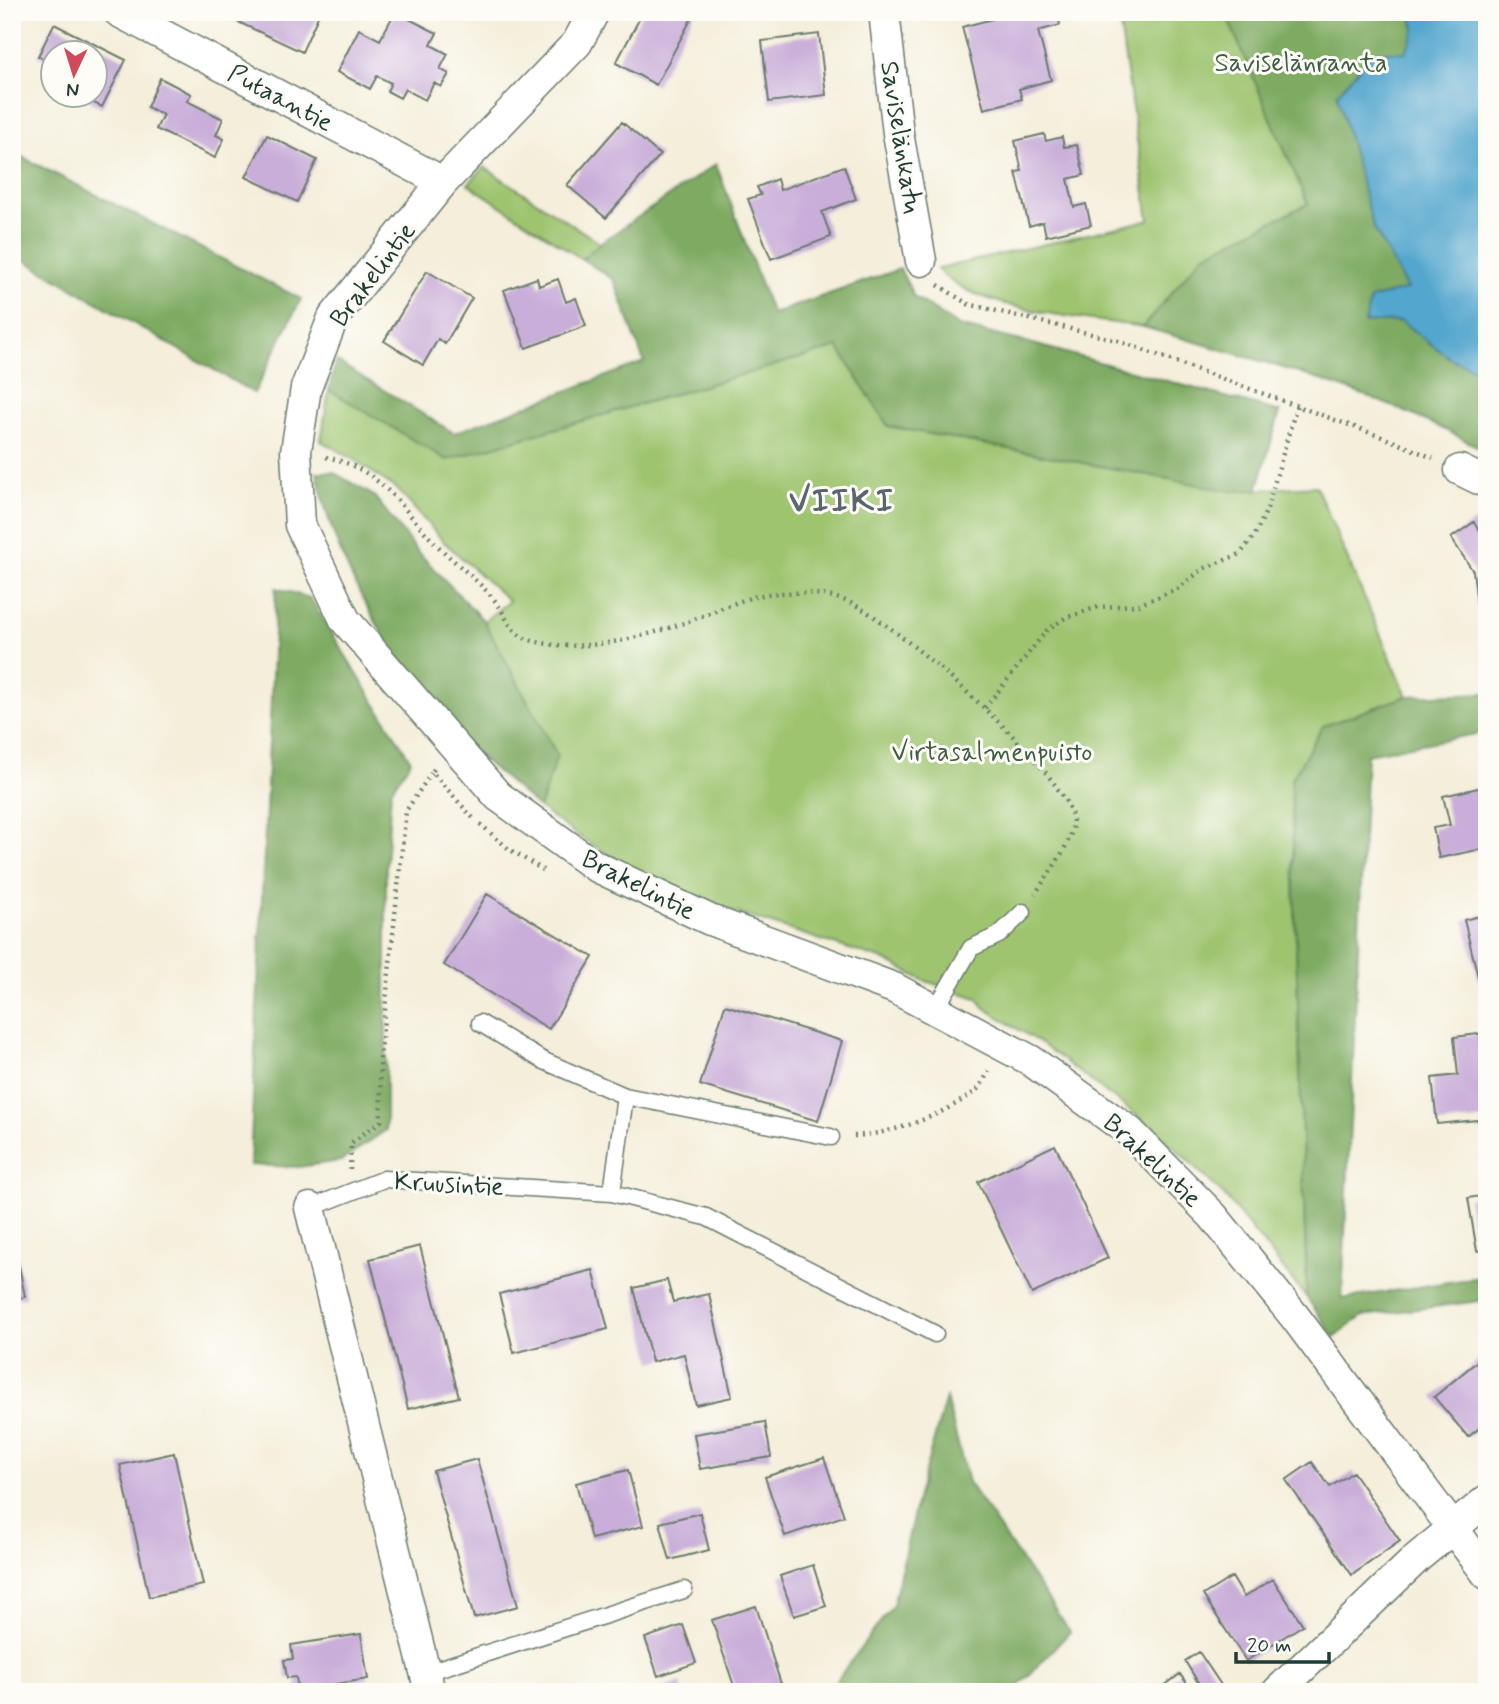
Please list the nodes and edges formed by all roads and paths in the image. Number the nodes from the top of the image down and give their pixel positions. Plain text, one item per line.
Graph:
1 (119, 12) edge
2 (594, 12) edge
3 (884, 12) edge
4 (443, 182) junction
5 (921, 261) joint
6 (1297, 405) junction
7 (296, 451) junction
8 (1460, 470) joint
9 (1487, 483) edge
10 (985, 708) junction
11 (452, 746) junction
12 (432, 772) junction
13 (551, 874) dead end
14 (1023, 912) joint
15 (934, 1010) junction
16 (480, 1023) dead end
17 (982, 1065) dead end
18 (990, 1070) junction
19 (999, 1077) dead end
20 (625, 1096) junction
21 (831, 1137) joint
22 (350, 1192) junction
23 (612, 1193) junction
24 (310, 1208) joint
25 (934, 1335) dead end
26 (1487, 1500) edge
27 (1453, 1528) junction
28 (1487, 1574) edge
29 (684, 1590) dead end
30 (428, 1682) edge
31 (1277, 1692) edge

1 - 4 street, Putaantie
2 - 4 street, Brakelintie
3 - 5 street, Saviselänkatu
4 - 7 street, Brakelintie
5 - 6 path
6 - 8 path
6 - 10 path
7 - 10 path
7 - 11 street, Brakelintie
8 - 9 street
10 - 14 path
11 - 12 path
11 - 15 street, Brakelintie
12 - 13 path
12 - 22 path
14 - 15 lane
15 - 27 street, Brakelintie
16 - 20 lane
17 - 18 path
18 - 19 path
18 - 21 path
20 - 21 lane
20 - 23 lane
22 - 23 lane, Kruusintie
22 - 24 lane, Kruusintie
23 - 25 lane, Kruusintie
24 - 30 street, Kruusintie
26 - 27 street
27 - 28 street, Brakelintie
27 - 31 street
29 - 30 lane

